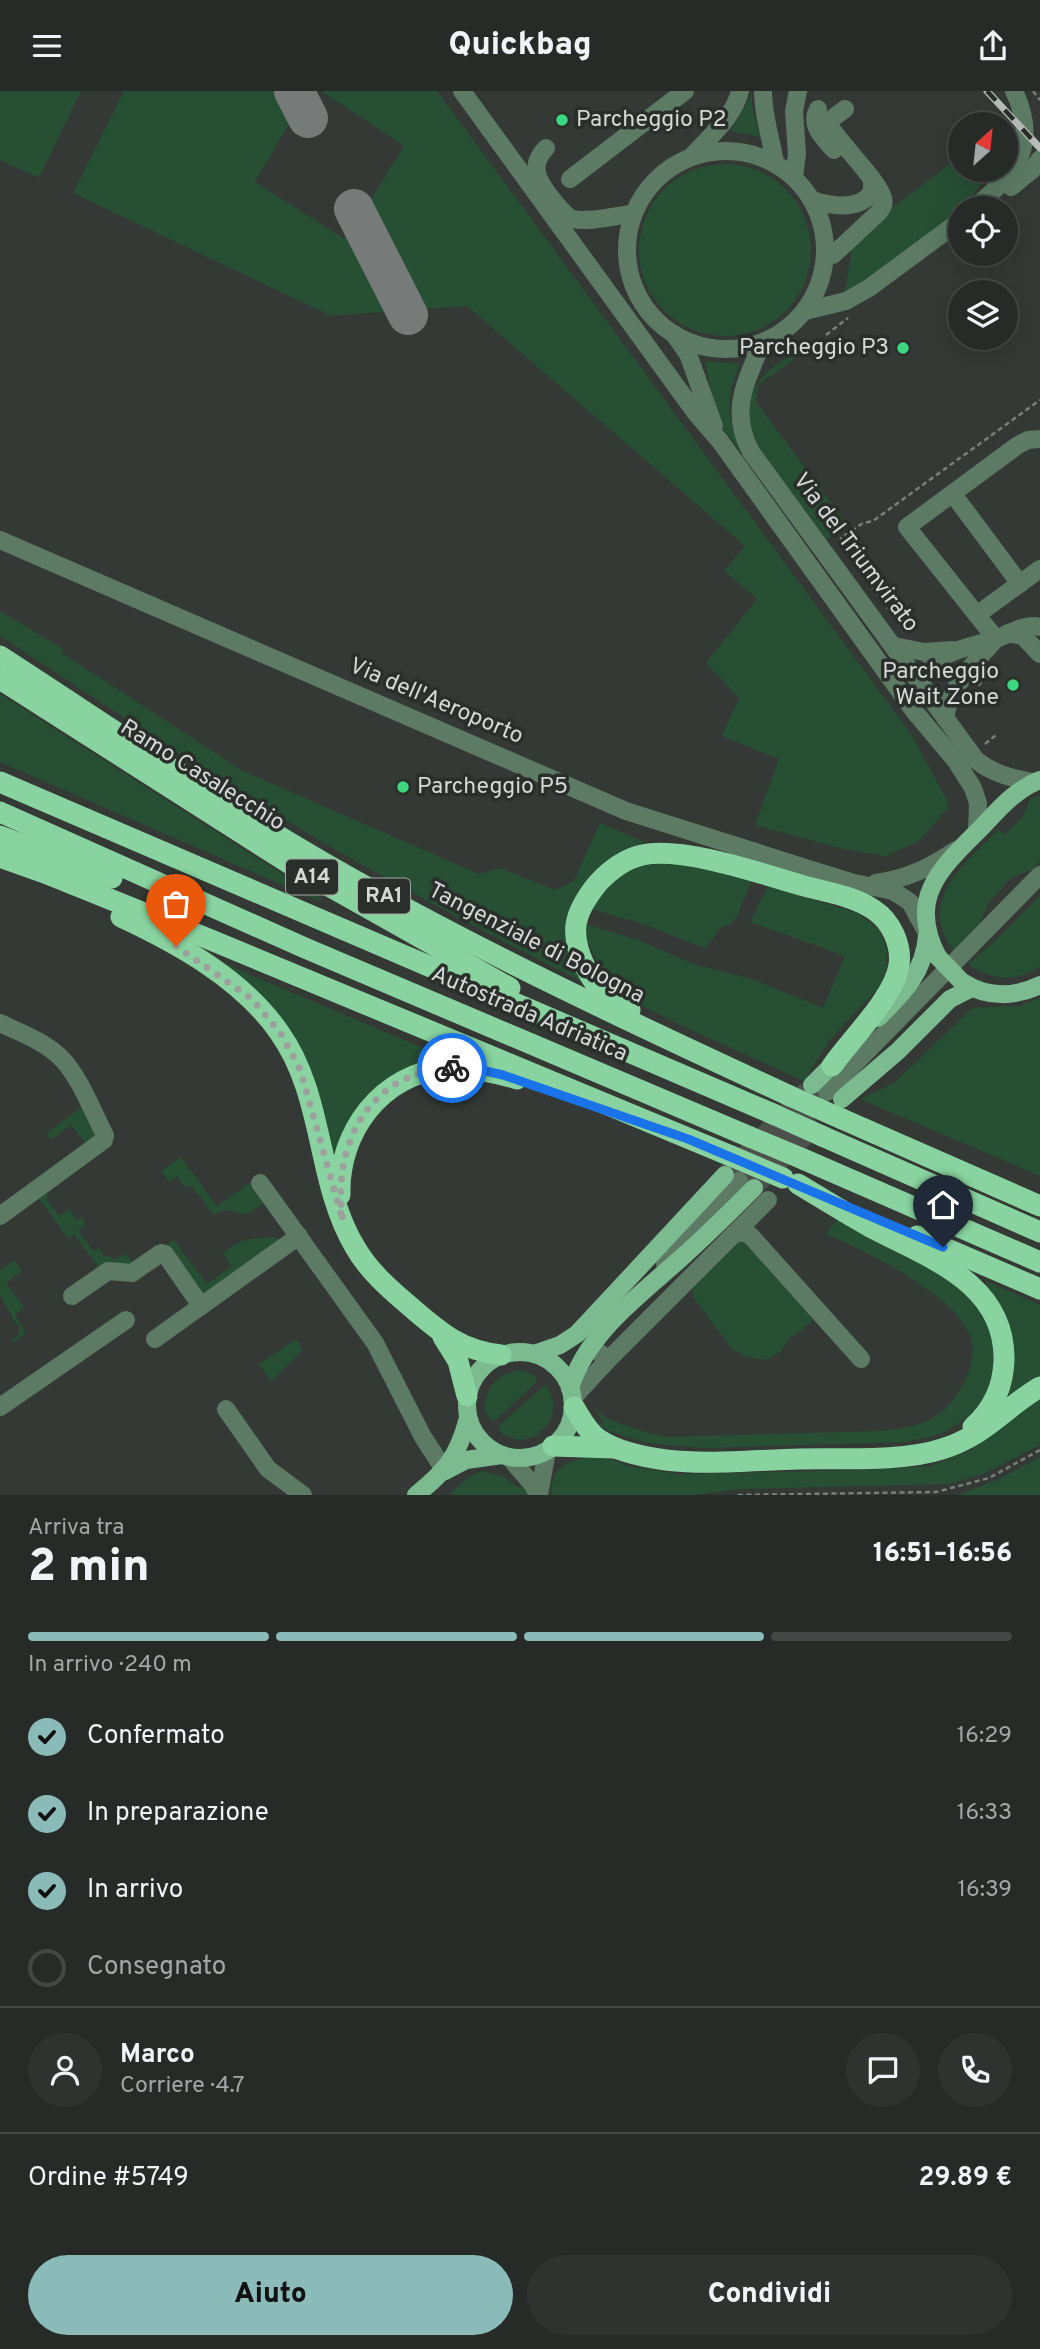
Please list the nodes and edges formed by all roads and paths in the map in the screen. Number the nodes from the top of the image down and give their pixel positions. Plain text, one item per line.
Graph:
1 (685, 91) edge
2 (740, 91) edge
3 (763, 91) edge
4 (798, 91) edge
5 (1014, 91) edge
6 (1024, 91) edge
7 (1033, 91) edge
8 (463, 92) edge
9 (1040, 100) edge
10 (818, 109) dead end
11 (845, 109) dead end
12 (1040, 115) edge
13 (692, 156) junction
14 (1040, 159) edge
15 (775, 163) junction
16 (794, 177) junction
17 (570, 179) junction
18 (877, 193) junction
19 (990, 196) edge
20 (996, 196) edge
21 (812, 200) junction
22 (633, 214) junction
23 (587, 220) junction
24 (948, 230) edge
25 (822, 277) junction
26 (805, 311) junction
27 (674, 334) junction
28 (762, 343) junction
29 (1040, 400) edge
30 (1040, 439) edge
31 (720, 441) junction
32 (953, 494) junction
33 (0, 540) edge
34 (1040, 569) edge
35 (1020, 585) junction
36 (978, 614) junction
37 (1040, 627) edge
38 (1002, 636) junction
39 (900, 640) junction
40 (956, 649) junction
41 (1040, 654) edge
42 (0, 656) edge
43 (0, 679) edge
44 (920, 684) junction
45 (945, 718) junction
46 (996, 735) dead end
47 (985, 744) dead end
48 (956, 761) junction
49 (1036, 781) edge
50 (0, 782) edge
51 (0, 812) edge
52 (977, 832) junction
53 (0, 835) edge
54 (962, 846) junction
55 (0, 857) edge
56 (0, 864) edge
57 (1040, 875) edge
58 (862, 884) junction
59 (927, 933) junction
60 (305, 948) junction
61 (967, 985) junction
62 (1040, 985) edge
63 (1, 1023) edge
64 (636, 1055) junction
65 (832, 1066) junction
66 (754, 1079) junction
67 (831, 1099) junction
68 (666, 1130) junction
69 (884, 1137) junction
70 (744, 1180) junction
71 (790, 1181) junction
72 (260, 1183) dead end
73 (1040, 1195) edge
74 (1040, 1206) edge
75 (0, 1216) edge
76 (343, 1221) junction
77 (1040, 1232) edge
78 (733, 1235) junction
79 (299, 1236) junction
80 (1040, 1262) edge
81 (1040, 1289) edge
82 (72, 1296) dead end
83 (625, 1298) junction
84 (201, 1306) junction
85 (126, 1320) dead end
86 (442, 1335) junction
87 (155, 1339) dead end
88 (592, 1345) junction
89 (534, 1354) junction
90 (500, 1355) junction
91 (861, 1359) dead end
92 (608, 1360) junction
93 (1040, 1387) edge
94 (467, 1396) junction
95 (572, 1398) junction
96 (0, 1407) edge
97 (226, 1409) dead end
98 (468, 1418) junction
99 (950, 1446) junction
100 (550, 1448) junction
101 (620, 1448) junction
102 (1040, 1450) edge
103 (505, 1456) junction
104 (445, 1471) junction
105 (937, 1494) edge
106 (303, 1495) edge
107 (416, 1495) edge
108 (538, 1495) edge
109 (738, 1495) edge

1 - 17 street
2 - 13 street
3 - 15 street
4 - 16 street
5 - 19 street
6 - 12 street
7 - 9 path
8 - 31 street, Via del Triumvirato
10 - 18 street
11 - 18 street
13 - 15 street
13 - 22 street
14 - 20 street
15 - 16 street
16 - 21 street
17 - 23 street
17 - 23 street
18 - 21 street
18 - 25 street
21 - 25 street
22 - 23 street
22 - 27 street
24 - 26 street
25 - 26 street
26 - 28 street
27 - 28 street
27 - 31 street, Via del Triumvirato
28 - 39 street, Via del Triumvirato
29 - 39 path
30 - 32 street
31 - 48 street, Via del Triumvirato
32 - 35 street
32 - 36 street
33 - 58 street, Via dell'Aeroporto
34 - 35 street
35 - 36 street
36 - 38 street
37 - 38 street
38 - 40 street
38 - 41 street
38 - 45 street
39 - 40 street
39 - 44 street, Via del Triumvirato
40 - 44 street
42 - 66 highway, Tangenziale di Bologna / RA1
43 - 64 highway, Ramo Casalecchio / A14
44 - 45 street, Via del Triumvirato
44 - 48 street
45 - 49 street, Via del Triumvirato
46 - 47 path
48 - 52 street, Via del Triumvirato
49 - 52 main road, Via del Triumvirato
50 - 64 highway, Autostrada Adriatica / A14
51 - 60 highway, Autostrada Adriatica
52 - 54 main road, Via del Triumvirato
53 - 60 highway
54 - 58 street, Via dell'Aeroporto
54 - 59 main road, Via del Triumvirato
55 - 68 highway
56 - 76 highway
57 - 67 street
58 - 59 street, Via dell'Aeroporto
59 - 61 main road, Via del Triumvirato, bridge
59 - 65 main road, Via del Triumvirato
60 - 80 highway, Autostrada Adriatica, bridge
61 - 62 main road
61 - 67 main road
63 - 75 street
64 - 77 highway, Autostrada Adriatica / A14, bridge
65 - 66 highway
65 - 67 main road, Via del Triumvirato
66 - 67 highway, Tangenziale di Bologna / RA1, bridge
67 - 69 highway, Tangenziale di Bologna / RA1
68 - 70 highway
68 - 76 highway
69 - 73 highway
69 - 74 highway, Tangenziale di Bologna / RA1
70 - 71 highway, bridge
70 - 78 street
70 - 83 main road
70 - 83 main road
70 - 83 street
71 - 81 highway
71 - 99 highway
72 - 79 street
76 - 86 highway
78 - 91 street
78 - 92 street
79 - 84 street
79 - 104 street
82 - 84 street
83 - 88 main road
83 - 89 main road
84 - 87 street
85 - 96 street
86 - 90 highway
86 - 94 highway
88 - 92 street
88 - 95 main road
89 - 90 main road
89 - 95 main road
90 - 94 main road
92 - 95 street
93 - 99 highway
94 - 98 main road
95 - 100 main road
95 - 101 highway
97 - 106 street
98 - 103 main road
98 - 104 main road
99 - 101 highway
100 - 101 highway
100 - 103 main road
100 - 108 street
102 - 105 path
103 - 104 main road
103 - 108 street
104 - 107 main road
105 - 109 path

